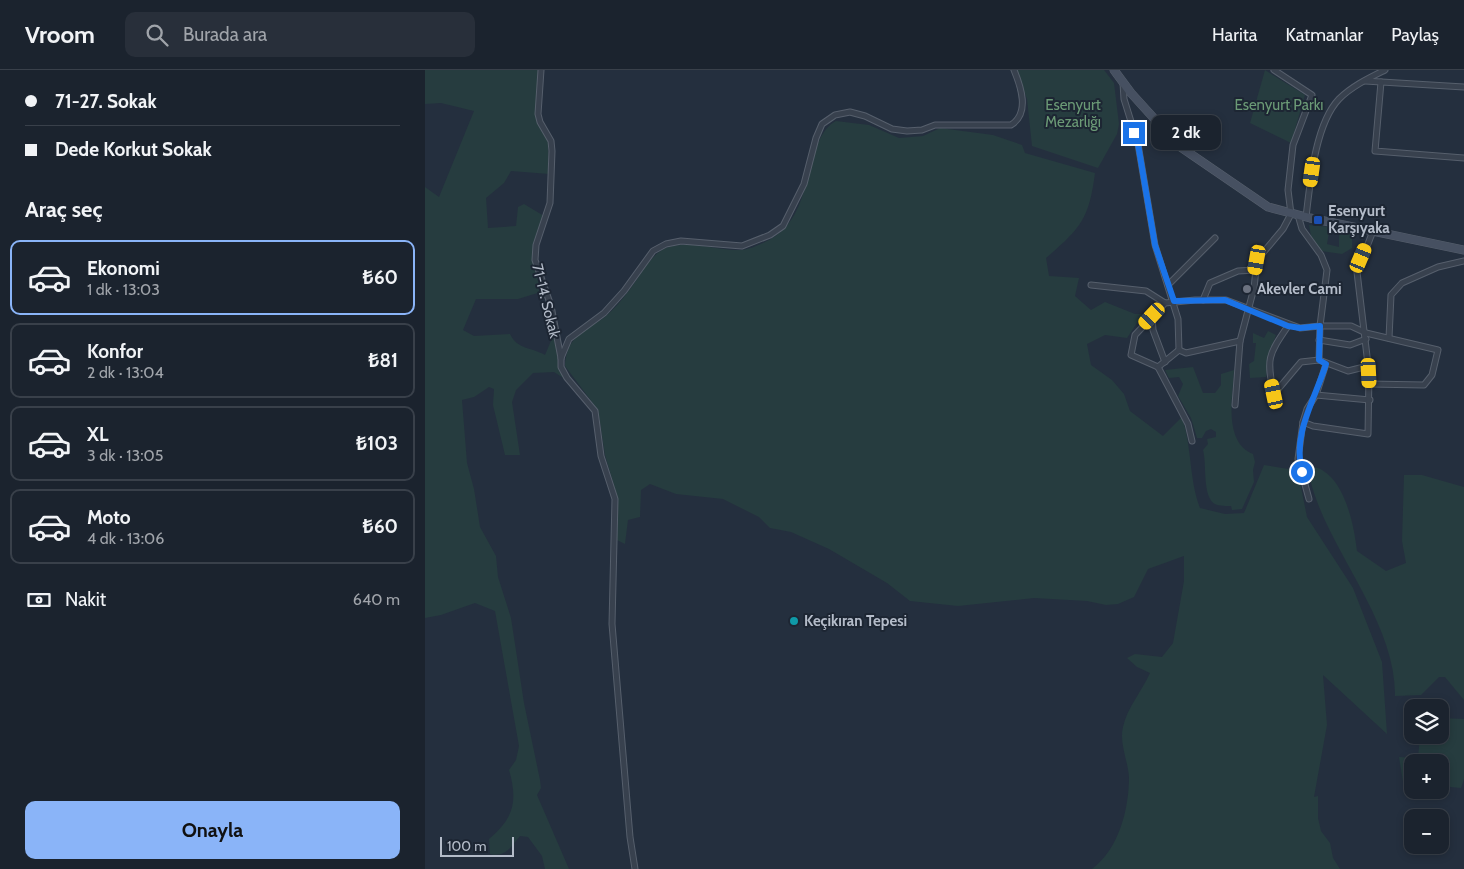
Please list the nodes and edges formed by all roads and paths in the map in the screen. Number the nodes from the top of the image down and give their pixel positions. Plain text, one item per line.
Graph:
1 (541, 70) edge
2 (1014, 70) edge
3 (1114, 70) edge
4 (1273, 70) edge
5 (1385, 70) edge
6 (1364, 81) junction
7 (1123, 82) junction
8 (1381, 82) junction
9 (1464, 87) edge
10 (1464, 158) edge
11 (1298, 215) junction
12 (1373, 231) junction
13 (1215, 238) dead end
14 (1464, 250) edge
15 (1464, 261) edge
16 (1255, 270) junction
17 (1091, 285) dead end
18 (1168, 285) junction
19 (1203, 300) junction
20 (1174, 301) junction
21 (1165, 303) junction
22 (1248, 308) junction
23 (1152, 316) junction
24 (1288, 326) junction
25 (1320, 326) junction
26 (1366, 336) junction
27 (1389, 338) junction
28 (1319, 340) junction
29 (1240, 342) junction
30 (1179, 350) junction
31 (561, 358) junction
32 (1319, 360) junction
33 (1165, 362) junction
34 (1326, 364) junction
35 (1368, 366) junction
36 (1159, 367) junction
37 (1369, 384) junction
38 (1316, 395) junction
39 (1370, 400) junction
40 (1235, 405) dead end
41 (1303, 422) junction
42 (1192, 441) dead end
43 (1309, 499) dead end
44 (635, 869) edge

1 - 31 street, 71-14. Sokak
2 - 31 street
3 - 7 street
4 - 11 street
5 - 6 street
6 - 8 street
6 - 11 street
7 - 11 street
7 - 18 street
8 - 9 street
8 - 10 street
11 - 12 street
11 - 16 street
11 - 25 street
12 - 14 street
12 - 26 street
13 - 18 street
15 - 27 street
16 - 19 street
16 - 22 street
17 - 21 street
18 - 20 street
19 - 20 street
19 - 22 street
20 - 21 street
20 - 30 street
21 - 23 street
22 - 24 street
22 - 29 street
23 - 33 street
23 - 36 street
24 - 25 street
24 - 32 street
25 - 26 street
25 - 28 street
26 - 27 street
26 - 28 street
26 - 35 street
27 - 37 street
28 - 32 street
29 - 30 street
29 - 40 street
30 - 33 street
31 - 44 street, 71-14. Sokak
32 - 34 street
33 - 36 street
34 - 35 street
34 - 38 street
35 - 37 street
36 - 42 street
37 - 39 street
38 - 39 street
38 - 41 street
39 - 41 street
41 - 43 street

